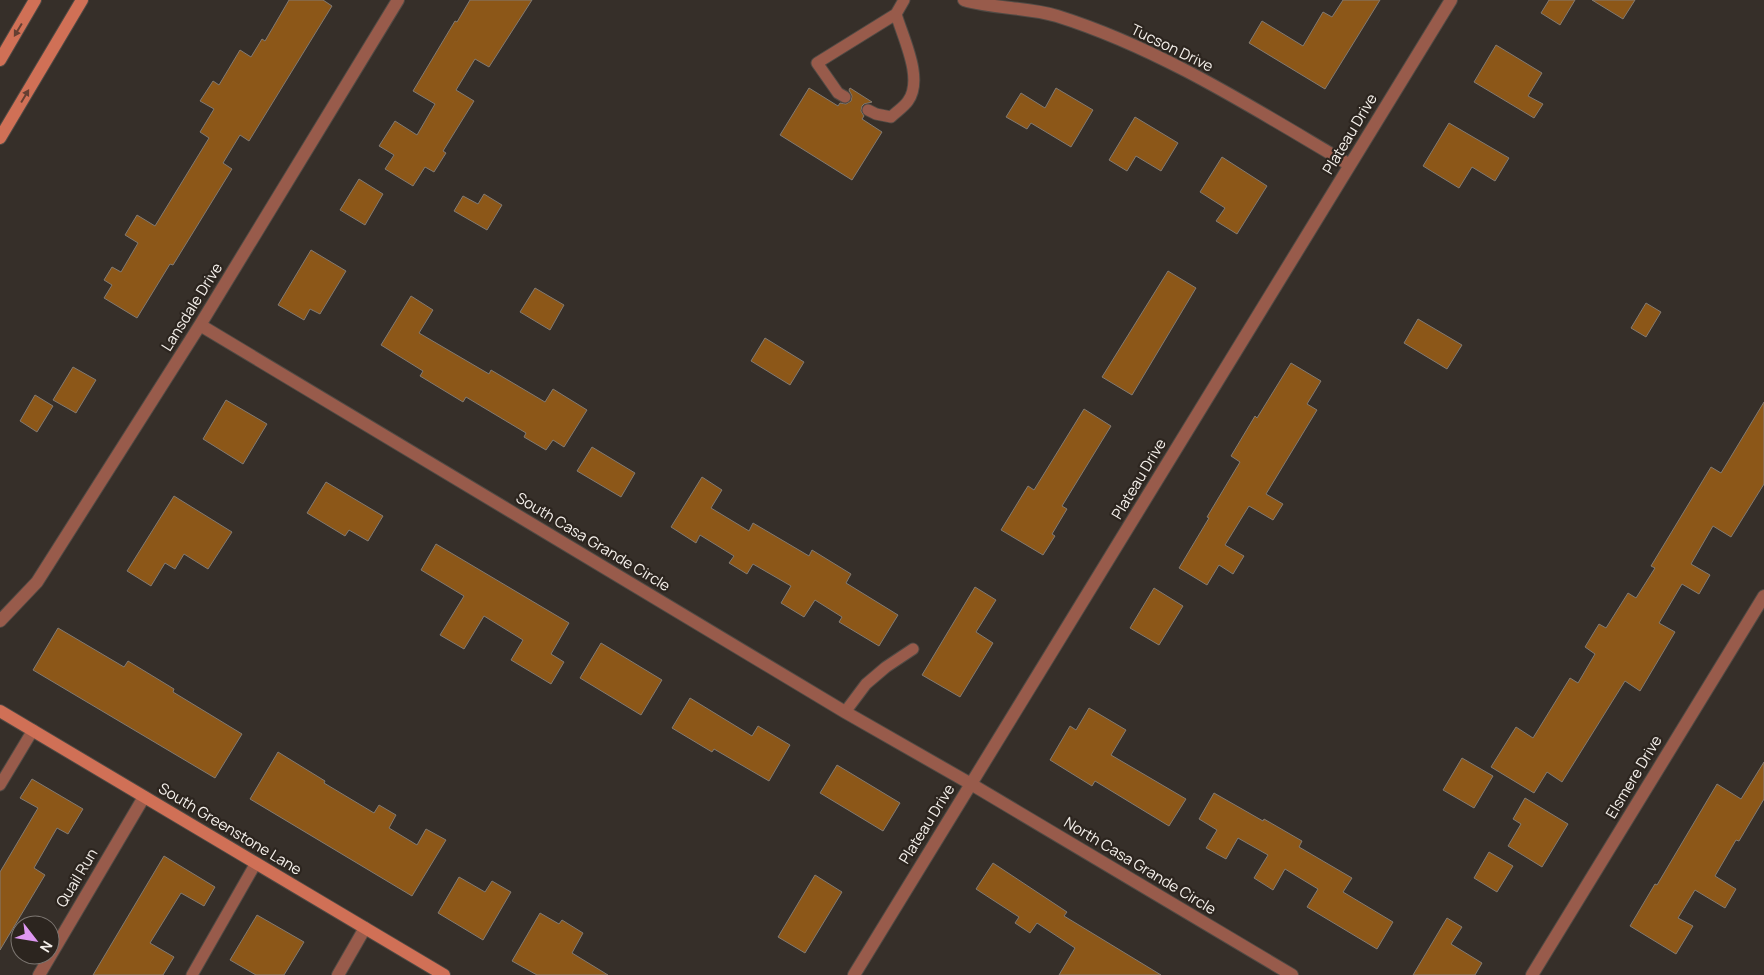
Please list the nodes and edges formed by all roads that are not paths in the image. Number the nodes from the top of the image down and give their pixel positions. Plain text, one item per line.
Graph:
1 (35, 0) edge
2 (82, 0) edge
3 (398, 0) edge
4 (904, 0) edge
5 (964, 0) edge
6 (1451, 0) edge
7 (896, 14) junction
8 (0, 60) edge
9 (845, 96) dead end
10 (868, 110) dead end
11 (0, 138) edge
12 (1350, 165) junction
13 (200, 325) junction
14 (1764, 596) edge
15 (0, 620) edge
16 (913, 649) dead end
17 (0, 711) edge
18 (845, 712) junction
19 (33, 730) junction
20 (971, 784) junction
21 (0, 785) edge
22 (144, 797) junction
23 (256, 863) junction
24 (365, 928) junction
25 (39, 975) edge
26 (192, 975) edge
27 (338, 975) edge
28 (444, 975) edge
29 (854, 975) edge
30 (1292, 975) edge
31 (1532, 975) edge

1 -> 8 street
11 -> 2 street
3 - 13 street, Lansdale Drive
4 - 7 lane
5 - 12 street, Tucson Drive
6 - 12 street, Plateau Drive
7 - 9 lane
7 - 10 lane
12 - 20 street, Plateau Drive
13 - 15 street, Lansdale Drive
13 - 18 street, South Casa Grande Circle
14 - 31 street, Elsmere Drive
16 - 18 lane
17 - 19 street, South Greenstone Lane
18 - 20 street, South Casa Grande Circle
19 - 21 lane
19 - 22 street, South Greenstone Lane
20 - 29 street, Plateau Drive
20 - 30 street, North Casa Grande Circle
22 - 23 street, South Greenstone Lane
22 - 25 street, Quail Run
23 - 24 street, South Greenstone Lane
23 - 26 lane
24 - 27 street
24 - 28 street, South Greenstone Lane

